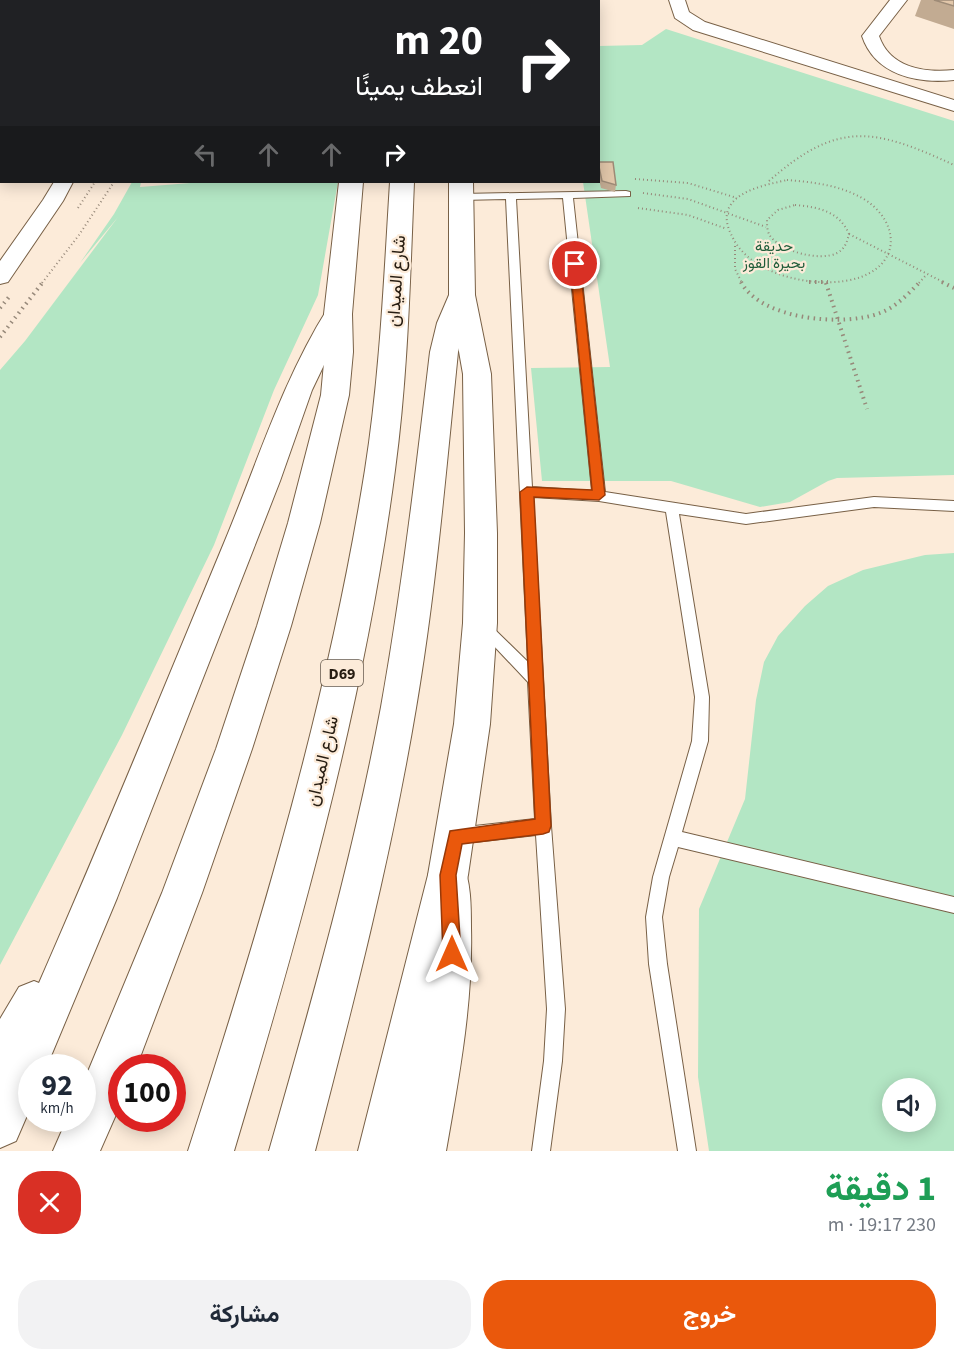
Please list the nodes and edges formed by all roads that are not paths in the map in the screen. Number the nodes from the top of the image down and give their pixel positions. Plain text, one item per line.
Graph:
1 (676, 0) edge
2 (685, 0) edge
3 (899, 0) edge
4 (723, 34) junction
5 (900, 69) junction
6 (954, 75) edge
7 (886, 84) junction
8 (954, 106) edge
9 (62, 183) edge
10 (351, 183) edge
11 (402, 183) edge
12 (461, 189) edge
13 (626, 194) road end
14 (568, 195) junction
15 (511, 196) junction
16 (0, 277) edge
17 (462, 295) junction
18 (338, 314) junction
19 (527, 492) junction
20 (599, 495) junction
21 (954, 506) edge
22 (672, 508) junction
23 (480, 623) junction
24 (537, 681) junction
25 (543, 826) junction
26 (672, 838) junction
27 (452, 856) junction
28 (97, 898) junction
29 (954, 905) edge
30 (0, 1061) edge
31 (0, 1125) edge
32 (76, 1151) edge
33 (211, 1151) edge
34 (292, 1151) edge
35 (381, 1151) edge
36 (423, 1151) edge
37 (541, 1151) edge
38 (687, 1151) edge

1 - 4 street
2 - 4 street
3 - 5 street
4 - 7 street
5 - 6 street
5 - 7 street
7 - 8 street
9 - 16 street
10 - 18 main road
11 - 33 main road, شارع الميدان / D69
12 - 15 lane
12 - 17 main road
13 - 14 lane
14 - 15 lane
14 - 20 lane
15 - 19 lane
17 - 23 main road
17 - 34 main road
18 - 28 main road
18 - 32 main road
19 - 20 lane
19 - 24 lane
20 - 22 lane
21 - 22 lane
22 - 26 lane
23 - 24 lane
23 - 27 main road
24 - 25 lane
25 - 27 lane
25 - 37 lane
26 - 29 lane
26 - 38 lane
27 - 35 main road
27 - 36 main road
28 - 30 main road
28 - 31 main road

